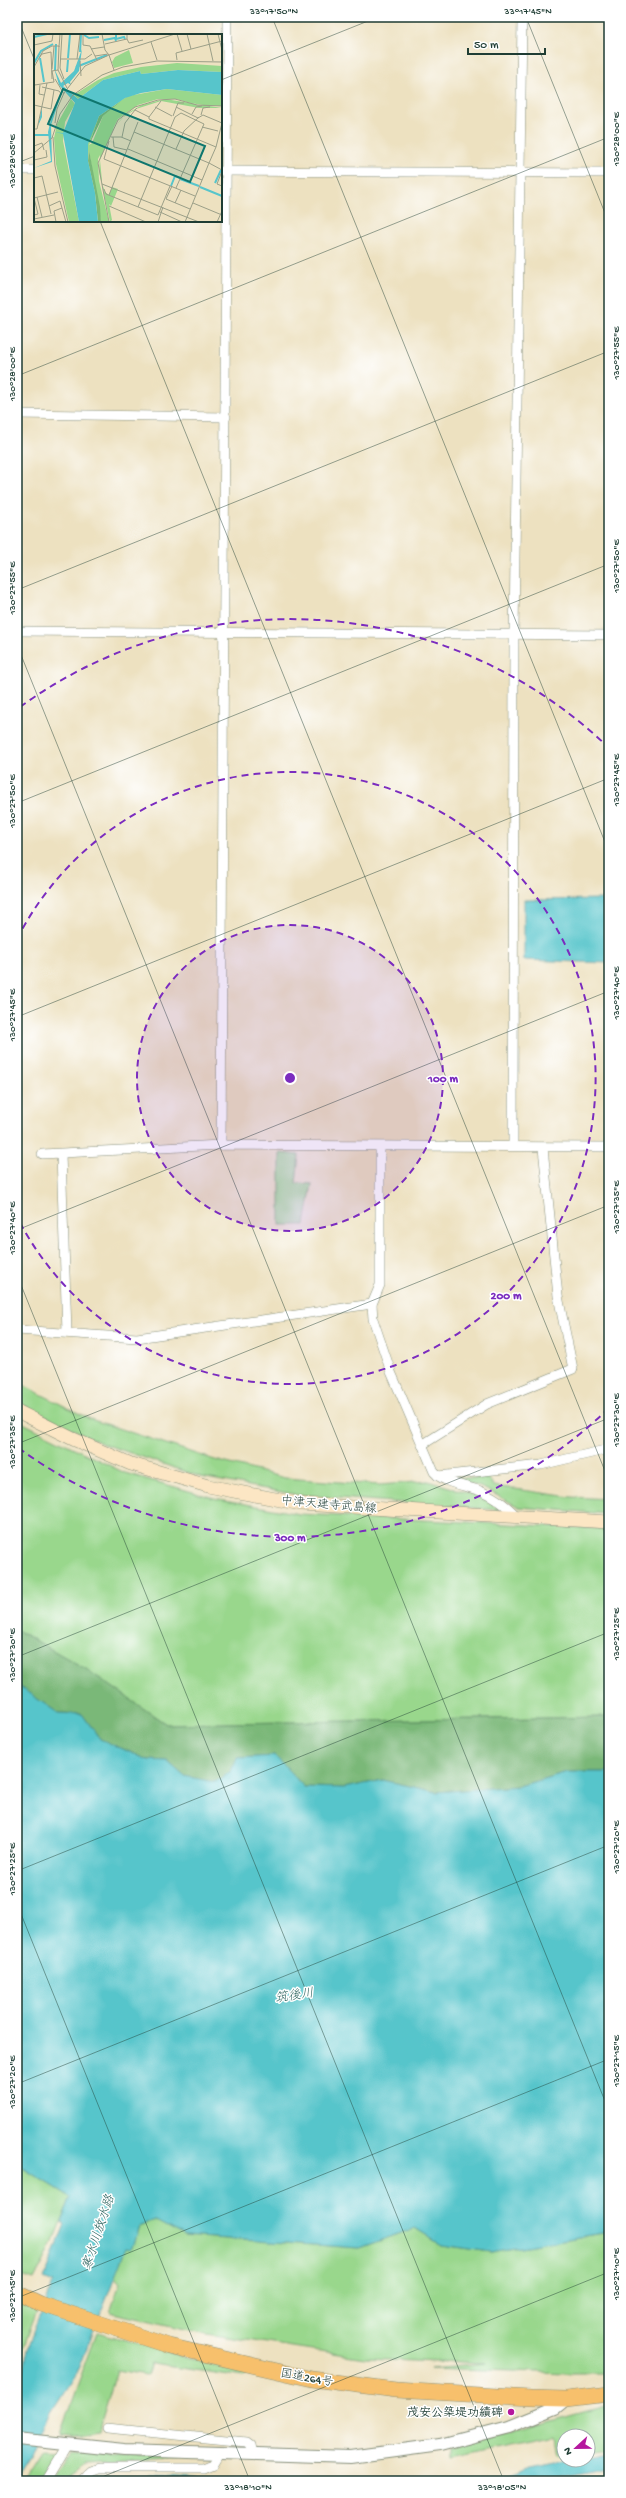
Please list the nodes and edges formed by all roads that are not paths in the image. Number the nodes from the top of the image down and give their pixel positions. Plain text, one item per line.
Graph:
1 (228, 17) edge
2 (522, 17) edge
3 (17, 170) edge
4 (34, 170) edge
5 (224, 171) edge
6 (521, 173) junction
7 (609, 173) edge
8 (17, 414) edge
9 (226, 417) junction
10 (17, 631) edge
11 (223, 633) junction
12 (514, 634) junction
13 (609, 635) edge
14 (221, 1145) junction
15 (513, 1145) junction
16 (380, 1147) junction
17 (609, 1147) edge
18 (543, 1148) junction
19 (42, 1154) dead end
20 (61, 1154) junction
21 (372, 1304) junction
22 (17, 1330) edge
23 (67, 1332) junction
24 (17, 1411) edge
25 (422, 1445) junction
26 (609, 1449) edge
27 (438, 1476) junction
28 (518, 1518) junction
29 (609, 1522) edge
30 (17, 2293) edge
31 (609, 2394) edge
32 (567, 2399) junction
33 (107, 2428) dead end
34 (17, 2439) edge
35 (65, 2444) junction
36 (220, 2452) junction
37 (252, 2454) junction
38 (46, 2481) edge
39 (81, 2481) edge

1 - 5 street
2 - 6 street
3 - 4 street
5 - 6 street
5 - 9 street
6 - 7 street
6 - 12 street
8 - 9 street
9 - 11 street
10 - 11 street
11 - 12 street
11 - 14 street
12 - 13 street
12 - 15 street
14 - 16 street
14 - 20 street
15 - 16 street
15 - 18 street
16 - 21 street
17 - 18 street
18 - 25 street
19 - 20 street
20 - 23 street
21 - 23 street
21 - 25 street
22 - 23 street
24 - 28 main road, 中津天建寺武島線
25 - 27 street
26 - 27 street
27 - 28 street
28 - 29 main road, 中津天建寺武島線
30 - 32 highway, 国道264号
31 - 32 highway, 国道264号
32 - 37 street
33 - 37 street
34 - 35 street
35 - 36 street
35 - 38 street
36 - 37 street
36 - 39 street

